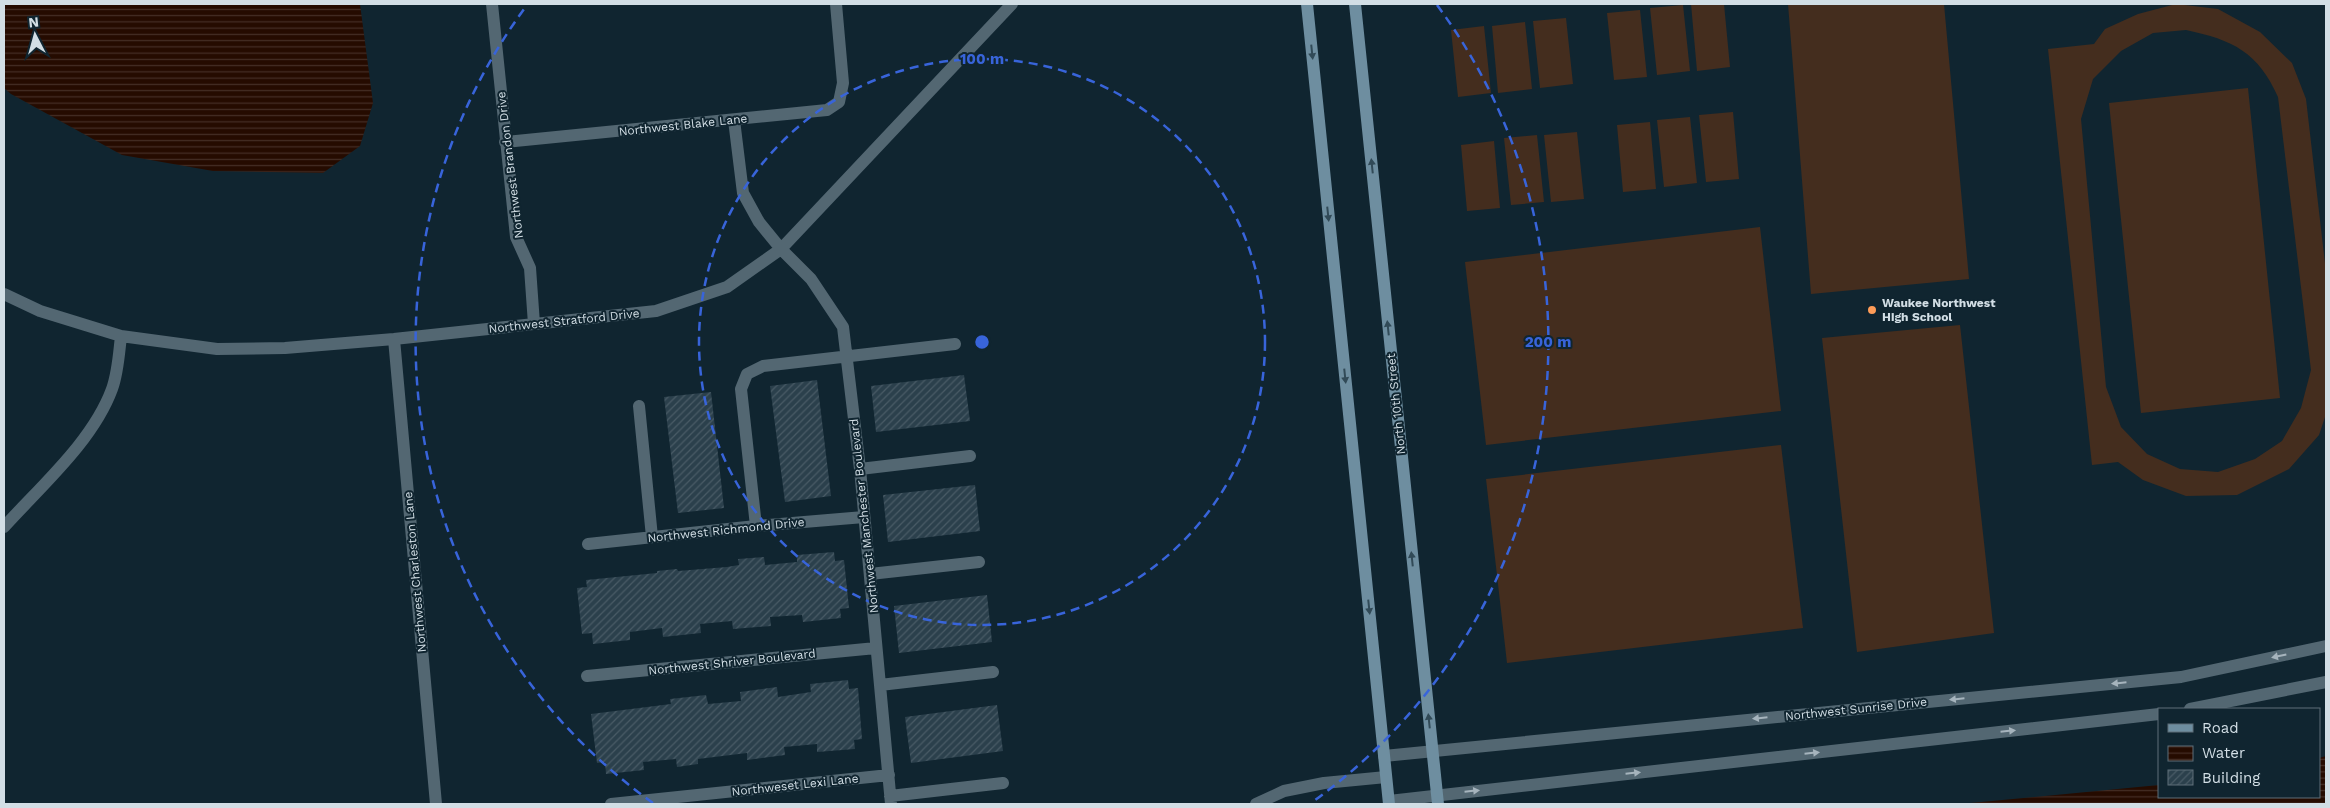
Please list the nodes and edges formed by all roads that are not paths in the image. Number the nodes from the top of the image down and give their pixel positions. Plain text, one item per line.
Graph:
1 (492, 4) edge
2 (836, 4) edge
3 (1012, 4) edge
4 (1307, 4) edge
5 (1355, 4) edge
6 (734, 120) junction
7 (505, 142) junction
8 (781, 249) junction
9 (4, 294) edge
10 (534, 324) junction
11 (121, 336) junction
12 (394, 339) junction
13 (955, 344) dead end
14 (848, 357) junction
15 (639, 406) dead end
16 (970, 456) dead end
17 (860, 469) junction
18 (864, 517) junction
19 (756, 526) junction
20 (4, 527) edge
21 (652, 538) junction
22 (588, 544) dead end
23 (979, 562) dead end
24 (870, 574) junction
25 (2326, 646) edge
26 (876, 648) junction
27 (993, 672) dead end
28 (587, 676) dead end
29 (2326, 682) edge
30 (880, 685) junction
31 (2195, 708) edge
32 (2158, 714) edge
33 (1432, 751) junction
34 (1384, 756) junction
35 (889, 775) junction
36 (1386, 778) junction
37 (1003, 783) dead end
38 (891, 800) edge
39 (1437, 800) edge
40 (1389, 802) edge
41 (436, 804) edge
42 (611, 804) edge
43 (1256, 804) edge

1 - 7 street, Northwest Brandon Drive
2 - 6 street, Northwest Blake Lane
3 - 8 street, Northwest Stratford Drive
4 -> 34 main road
33 -> 5 main road, North 10th Street
6 - 7 street, Northwest Blake Lane
6 - 8 street, Northwest Manchester Boulevard
7 - 10 street, Northwest Brandon Drive
8 - 10 street, Northwest Stratford Drive
8 - 14 street, Northwest Manchester Boulevard
9 - 11 street, Northwest Stratford Drive
10 - 12 street, Northwest Stratford Drive
11 - 12 street, Northwest Stratford Drive
11 - 20 street
12 - 41 street, Northwest Charleston Lane
13 - 14 street
14 - 17 street, Northwest Manchester Boulevard
14 - 19 street
15 - 21 street
16 - 17 street
17 - 18 street, Northwest Manchester Boulevard
18 - 19 street, Northwest Richmond Drive
18 - 24 street, Northwest Manchester Boulevard
19 - 21 street, Northwest Richmond Drive
21 - 22 street, Northwest Richmond Drive
23 - 24 street
24 - 26 street, Northwest Manchester Boulevard
25 -> 33 street, Northwest Sunrise Drive
26 - 28 street, Northwest Shriver Boulevard
26 - 30 street, Northwest Manchester Boulevard
27 - 30 street
29 - 31 street
30 - 35 street, Northwest Manchester Boulevard
39 -> 32 street
33 - 34 street, Northwest Sunrise Drive
33 - 39 main road, North 10th Street
34 - 36 main road
35 - 38 street, Northwest Manchester Boulevard
35 - 42 street, Northweset Lexi Lane
36 - 40 main road
36 - 43 street
37 - 38 street
39 - 40 street

